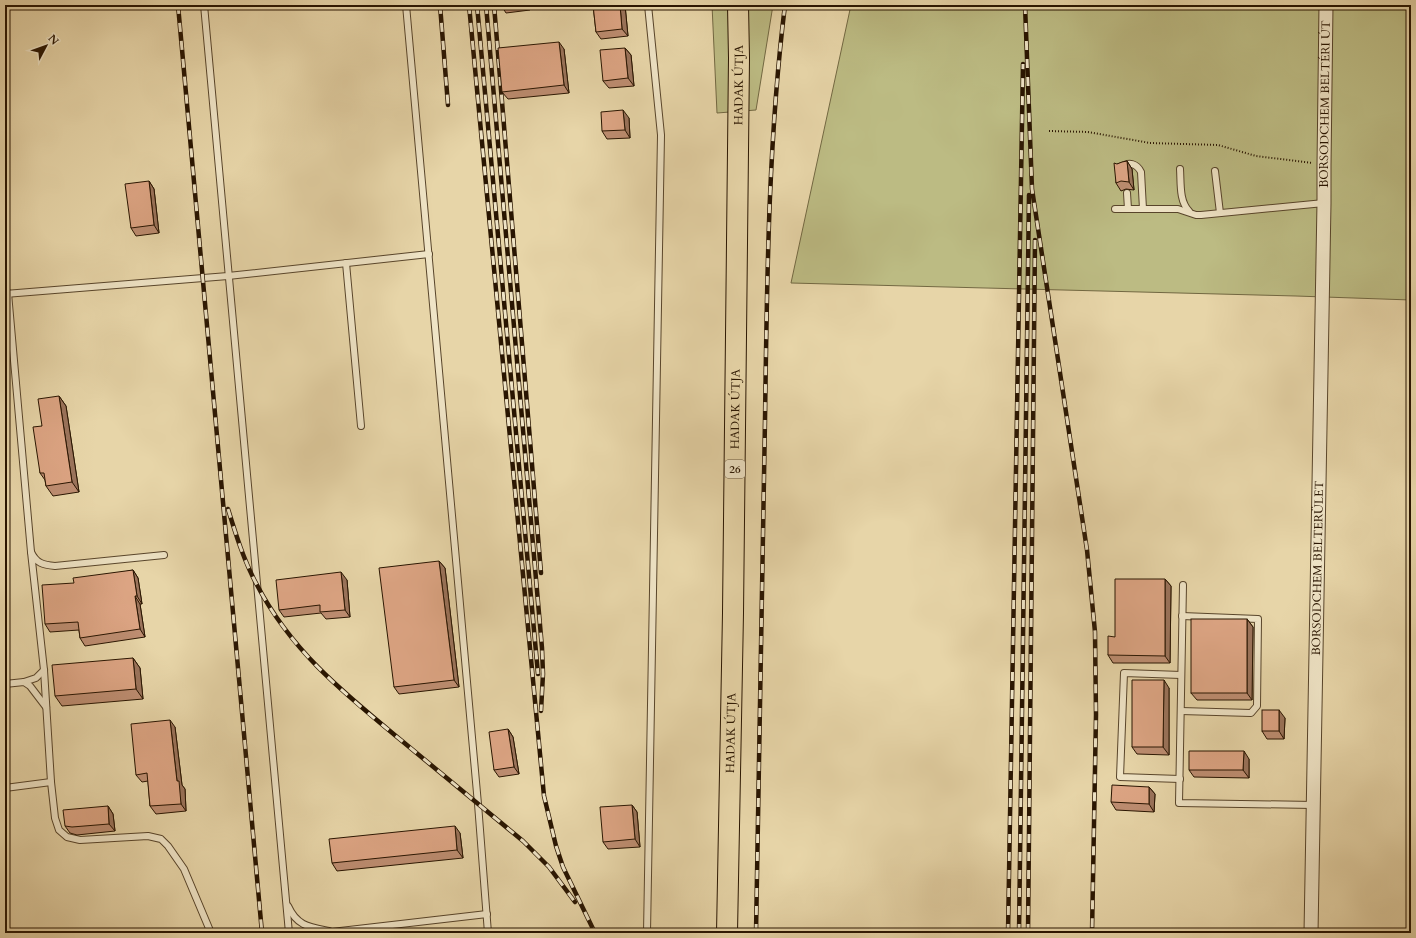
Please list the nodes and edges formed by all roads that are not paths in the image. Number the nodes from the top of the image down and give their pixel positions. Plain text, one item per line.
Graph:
1 (204, 5) edge
2 (406, 5) edge
3 (648, 5) edge
4 (738, 5) edge
5 (1326, 5) edge
6 (1122, 167) edge
7 (1180, 169) dead end
8 (1215, 171) dead end
9 (1127, 193) dead end
10 (1324, 203) junction
11 (1115, 209) dead end
12 (1128, 209) junction
13 (1143, 209) junction
14 (1190, 213) junction
15 (1220, 213) junction
16 (429, 254) junction
17 (346, 263) junction
18 (228, 276) junction
19 (6, 294) edge
20 (362, 426) dead end
21 (31, 552) junction
22 (164, 555) dead end
23 (1183, 586) dead end
24 (1182, 616) junction
25 (44, 670) junction
26 (1181, 675) junction
27 (24, 682) junction
28 (5, 684) edge
29 (46, 707) junction
30 (1181, 711) junction
31 (1180, 779) junction
32 (51, 782) junction
33 (5, 788) edge
34 (1314, 805) junction
35 (285, 899) junction
36 (487, 914) junction
37 (332, 932) junction
38 (211, 933) edge
39 (289, 933) edge
40 (323, 933) edge
41 (488, 933) edge
42 (647, 933) edge
43 (727, 933) edge
44 (1311, 933) edge

1 - 18 lane
2 - 16 lane
3 - 42 lane
4 - 43 main road, HADAK ÚTJA / 26
5 - 10 street, BORSODCHEM BELTÉRI ÚT
6 - 13 lane
7 - 14 lane
8 - 15 lane
9 - 12 lane
10 - 15 lane
10 - 34 street, BORSODCHEM BELTERÜLET
11 - 12 lane
12 - 13 lane
13 - 14 lane
14 - 15 lane
16 - 17 lane
16 - 36 lane
17 - 18 lane
17 - 20 lane
18 - 19 lane
18 - 35 lane
19 - 21 lane
21 - 22 lane
21 - 25 lane
23 - 24 lane
24 - 26 lane
24 - 30 lane
25 - 27 lane
25 - 29 lane
26 - 30 lane
26 - 31 lane
27 - 28 lane
27 - 29 lane
29 - 32 lane
30 - 31 lane
31 - 34 lane
32 - 33 lane
32 - 38 lane
34 - 44 street, BORSODCHEM BELTERÜLET
35 - 37 lane
35 - 39 lane
36 - 37 lane
36 - 41 lane
37 - 40 lane

